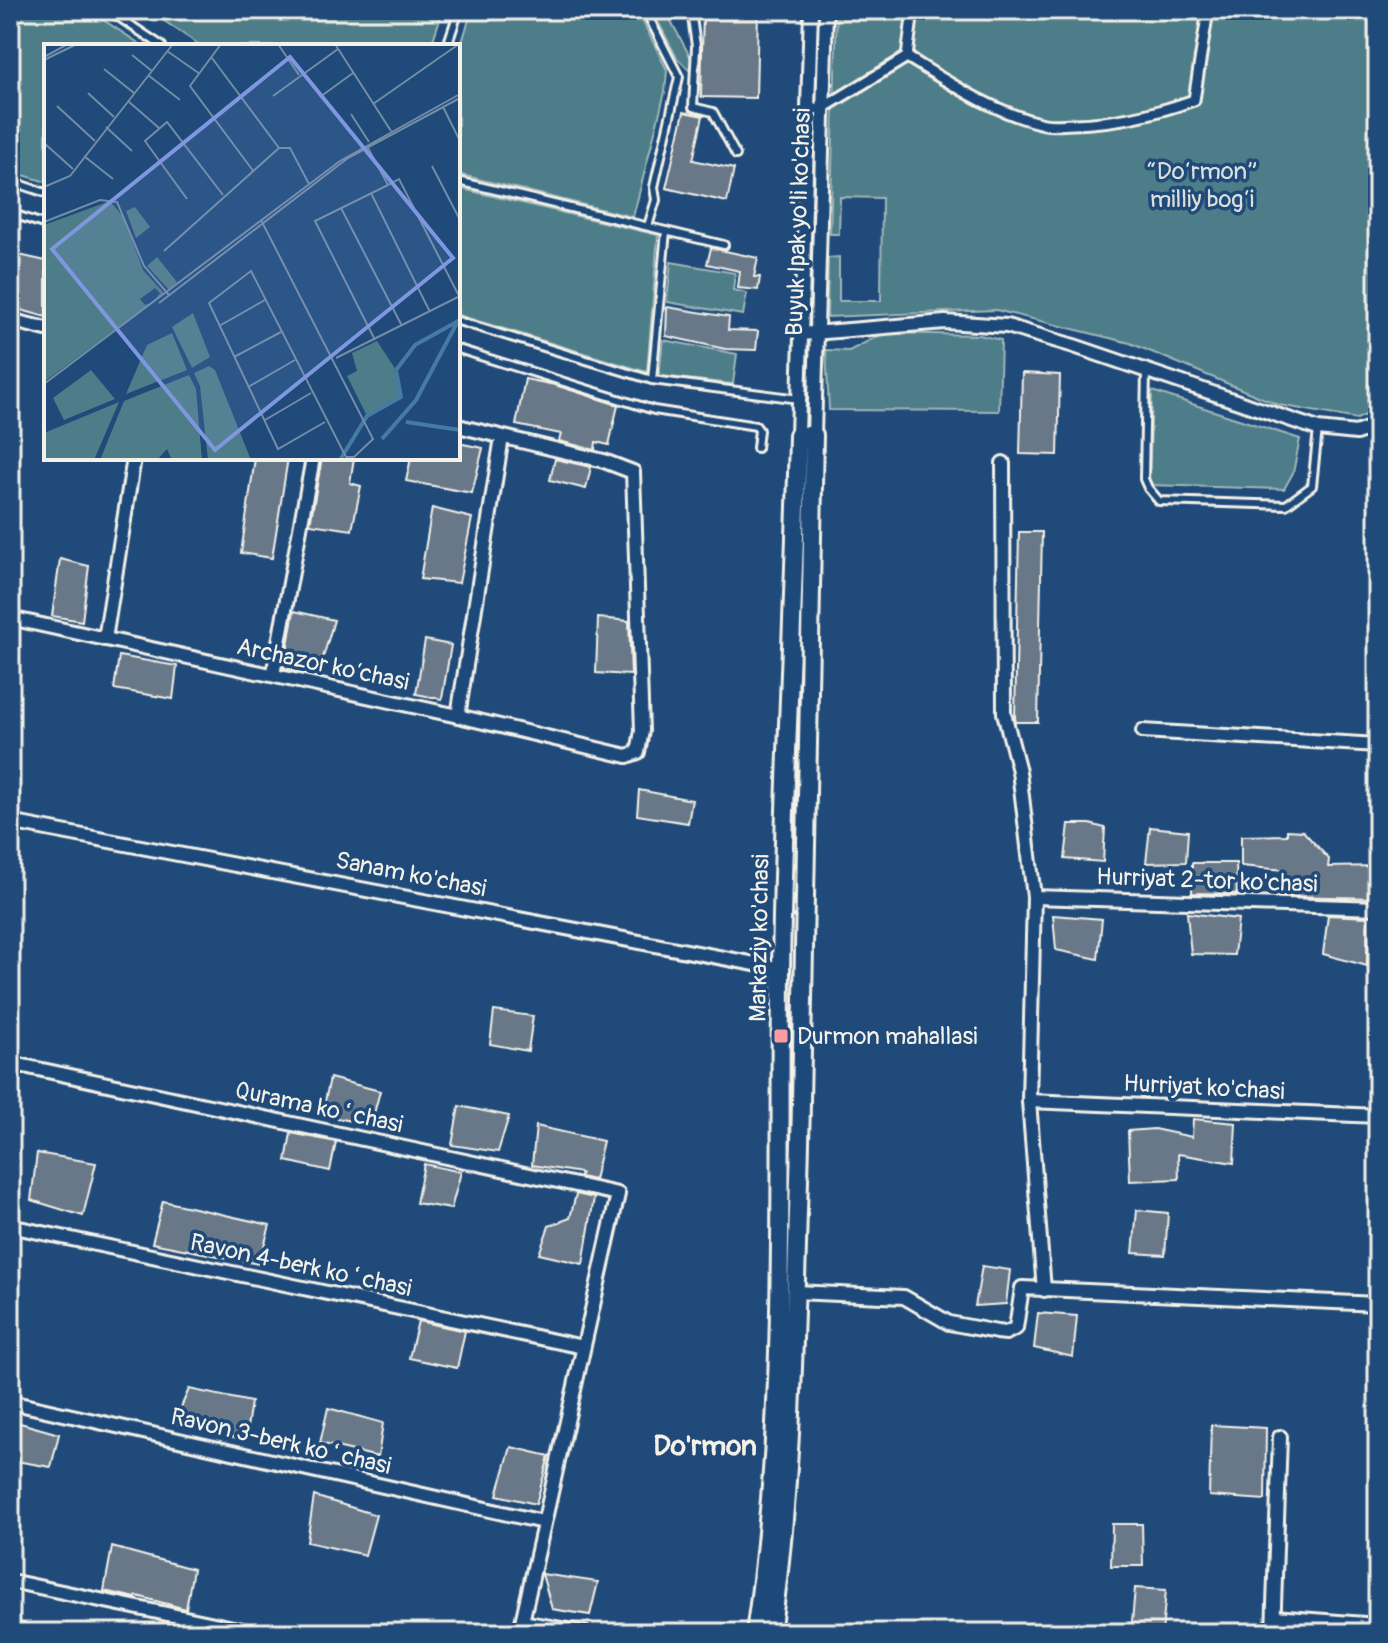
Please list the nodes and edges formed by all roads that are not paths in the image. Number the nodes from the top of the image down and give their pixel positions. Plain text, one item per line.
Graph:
1 (108, 10) edge
2 (459, 10) edge
3 (645, 10) edge
4 (691, 10) edge
5 (811, 10) edge
6 (826, 10) edge
7 (913, 10) edge
8 (1208, 10) edge
9 (159, 44) edge
10 (448, 44) edge
11 (907, 57) junction
12 (823, 108) junction
13 (808, 109) junction
14 (736, 155) dead end
15 (10, 181) edge
16 (460, 181) edge
17 (44, 192) edge
18 (10, 213) edge
19 (44, 224) edge
20 (648, 226) junction
21 (666, 231) junction
22 (724, 245) dead end
23 (10, 320) edge
24 (460, 322) edge
25 (44, 328) edge
26 (801, 334) junction
27 (817, 334) junction
28 (460, 350) edge
29 (1146, 371) junction
30 (652, 380) junction
31 (799, 399) junction
32 (1378, 425) edge
33 (460, 426) edge
34 (1318, 429) junction
35 (806, 435) junction
36 (502, 437) junction
37 (757, 448) dead end
38 (134, 460) edge
39 (313, 460) edge
40 (1003, 463) dead end
41 (10, 618) edge
42 (105, 639) junction
43 (273, 675) junction
44 (458, 716) junction
45 (1143, 731) dead end
46 (1378, 745) edge
47 (787, 795) junction
48 (807, 797) junction
49 (10, 822) edge
50 (1034, 897) junction
51 (1378, 908) edge
52 (781, 969) junction
53 (804, 971) junction
54 (10, 1063) edge
55 (1029, 1101) junction
56 (1378, 1116) edge
57 (10, 1226) edge
58 (1044, 1290) junction
59 (787, 1291) junction
60 (1378, 1304) edge
61 (583, 1347) junction
62 (10, 1402) edge
63 (1280, 1437) dead end
64 (543, 1522) junction
65 (10, 1581) edge
66 (1274, 1617) junction
67 (1378, 1625) edge
68 (520, 1628) edge
69 (257, 1633) edge
70 (585, 1633) edge
71 (755, 1633) edge
72 (771, 1633) edge
73 (1273, 1633) edge

1 - 9 lane
2 - 10 lane
3 - 20 lane
4 - 14 lane
5 - 13 street, Buyuk Ipak yo'li ko'chasi
6 - 12 street, Buyuk Ipak yo'li ko'chasi
7 - 11 street
8 - 11 street
11 - 12 street
12 - 13 street
12 - 27 street, Buyuk Ipak yo'li ko'chasi
13 - 26 street, Buyuk Ipak yo'li ko'chasi
15 - 17 lane
16 - 20 lane
18 - 19 lane
20 - 21 lane
21 - 22 lane
21 - 30 lane
23 - 25 street
24 - 30 lane
26 - 27 street
26 - 31 street, Buyuk Ipak yo'li ko'chasi
27 - 29 street
27 - 35 street, Buyuk Ipak yo'li ko'chasi
28 - 37 lane
29 - 34 street
29 - 34 lane
30 - 31 lane
31 - 35 street, Buyuk Ipak yo'li ko'chasi
32 - 34 street
33 - 36 street
35 - 47 street, Markaziy ko'chasi
35 - 48 street, Markaziy ko'chasi
36 - 44 street
36 - 44 street, Archazor ko‘chasi
38 - 42 street
39 - 43 street
40 - 50 street
41 - 42 street, Archazor ko‘chasi
42 - 43 street, Archazor ko‘chasi
43 - 44 street, Archazor ko‘chasi
45 - 46 street
47 - 48 street
47 - 52 street, Markaziy ko'chasi
48 - 53 street, Markaziy ko'chasi
49 - 52 street, Sanam ko'chasi
50 - 51 street, Hurriyat 2-tor ko'chasi
50 - 55 street
52 - 53 street, Sanam ko'chasi
52 - 59 street, Markaziy ko'chasi
53 - 59 street, Markaziy ko'chasi
54 - 61 street, Qurama koʻchasi
55 - 56 street, Hurriyat ko'chasi
55 - 58 street
57 - 61 street, Ravon 4-berk koʻchasi
58 - 59 street
58 - 60 street
59 - 71 street, Markaziy ko'chasi
59 - 72 street, Markaziy ko'chasi
61 - 64 street
62 - 64 street, Ravon 3-berk koʻchasi
63 - 66 street
64 - 68 street
65 - 69 street
66 - 67 street
66 - 73 street
68 - 70 street

